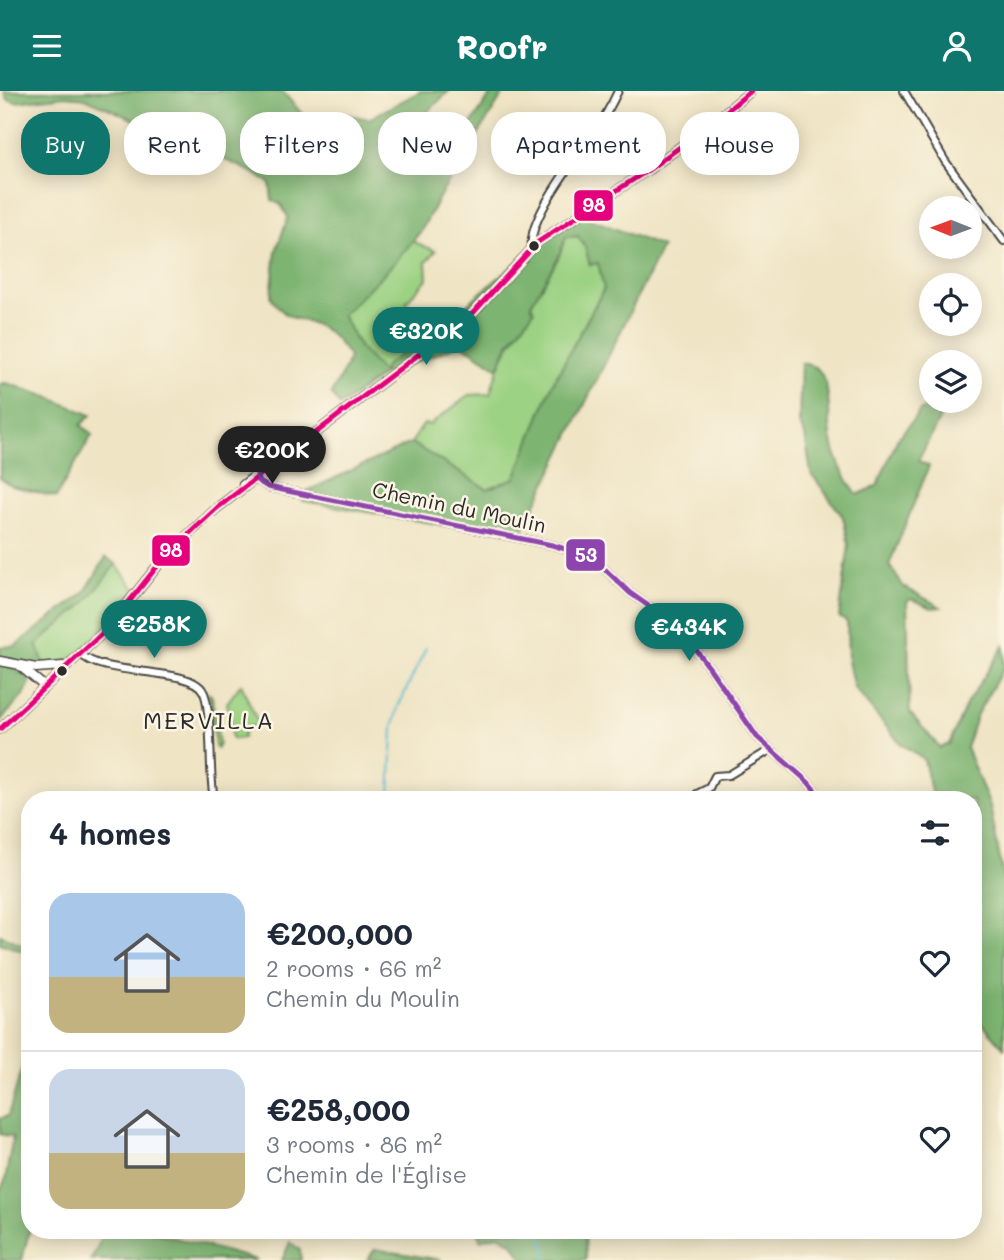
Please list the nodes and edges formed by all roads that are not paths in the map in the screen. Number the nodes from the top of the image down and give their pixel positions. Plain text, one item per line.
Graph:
1 (618, 91) edge
2 (751, 91) edge
3 (904, 91) edge
4 (1004, 241) edge
5 (532, 247) junction
6 (260, 475) junction
7 (81, 654) junction
8 (0, 661) edge
9 (63, 666) junction
10 (34, 671) junction
11 (43, 683) junction
12 (32, 692) junction
13 (0, 728) edge
14 (770, 750) junction
15 (214, 791) edge
16 (703, 791) edge
17 (816, 791) edge

1 - 5 street
2 - 5 street
3 - 4 street
5 - 6 street
6 - 7 street
6 - 14 street, Chemin du Moulin
7 - 9 street
7 - 11 street
7 - 15 street
8 - 10 street
9 - 10 street
9 - 11 street
10 - 11 street
10 - 12 street
11 - 12 street
11 - 13 street
12 - 13 street
14 - 16 street
14 - 17 street, Chemin du Moulin

